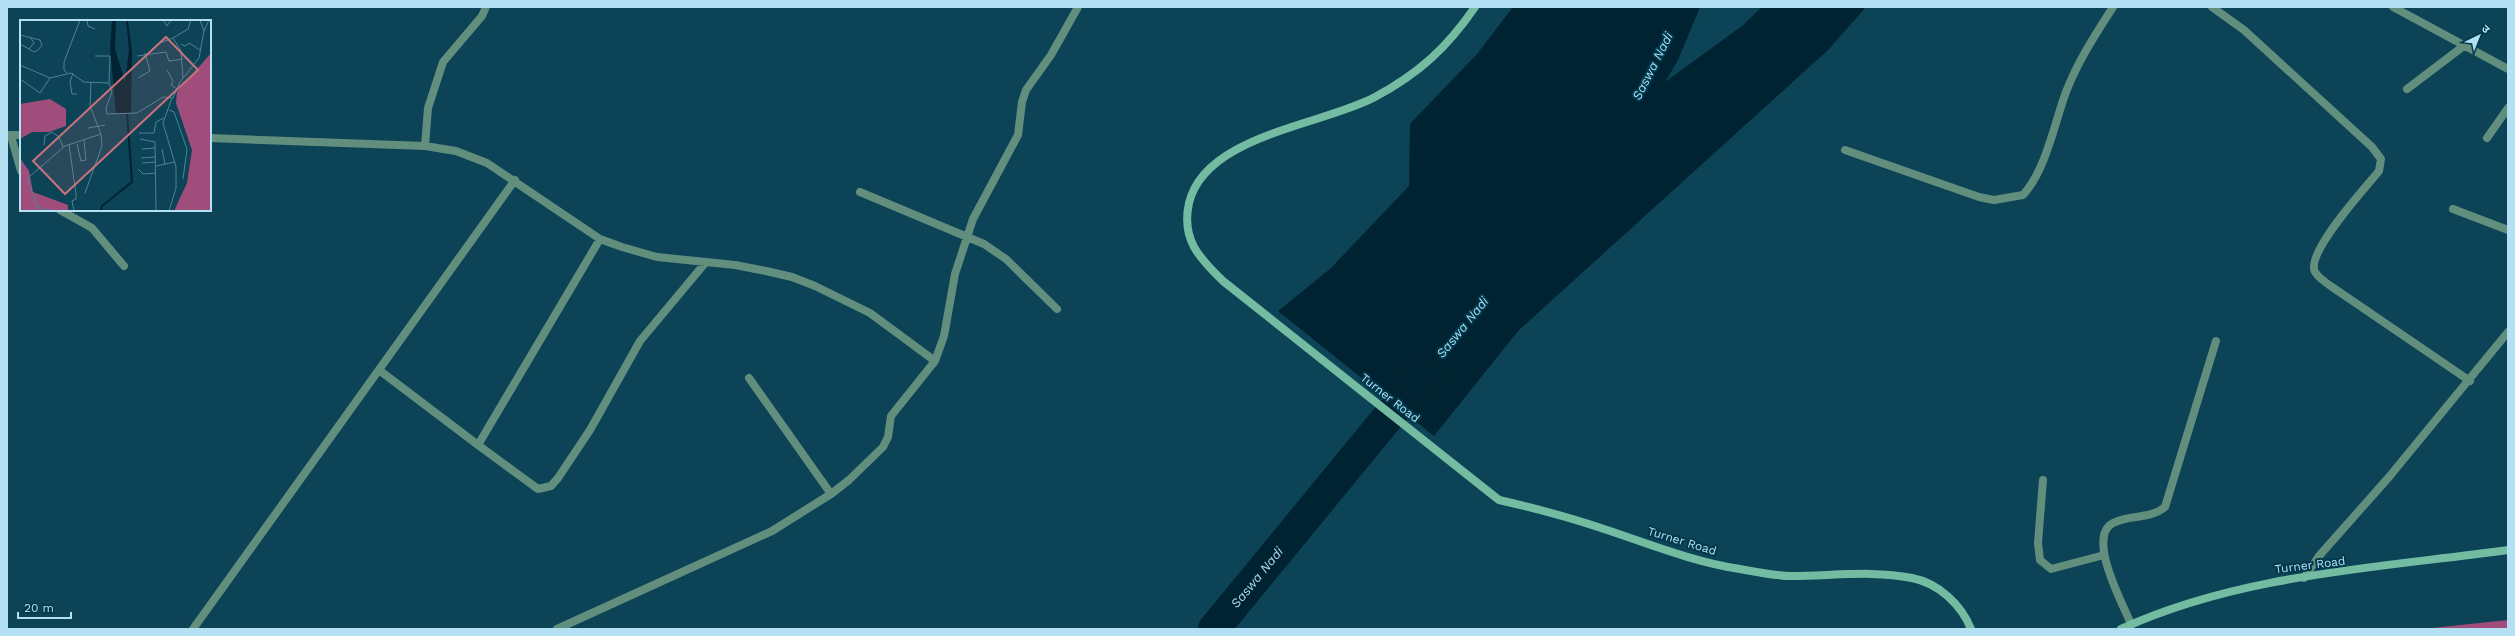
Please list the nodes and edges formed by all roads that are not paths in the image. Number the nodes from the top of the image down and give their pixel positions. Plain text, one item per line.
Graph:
1 (486, 7) edge
2 (1078, 7) edge
3 (1475, 7) edge
4 (2113, 7) edge
5 (2212, 7) edge
6 (2393, 7) edge
7 (2465, 45) junction
8 (2508, 68) edge
9 (2407, 89) dead end
10 (2508, 108) edge
11 (20, 135) edge
12 (9, 136) edge
13 (211, 138) edge
14 (2487, 138) dead end
15 (425, 146) junction
16 (1845, 150) dead end
17 (20, 168) edge
18 (514, 180) junction
19 (860, 192) dead end
20 (2453, 209) dead end
21 (62, 211) edge
22 (2508, 230) edge
23 (967, 237) junction
24 (600, 239) junction
25 (706, 262) junction
26 (124, 266) dead end
27 (1057, 309) dead end
28 (2508, 332) edge
29 (2216, 341) dead end
30 (935, 361) junction
31 (379, 370) junction
32 (749, 378) dead end
33 (2470, 381) junction
34 (478, 445) junction
35 (2043, 480) dead end
36 (831, 494) junction
37 (2508, 550) edge
38 (2104, 555) junction
39 (2304, 578) junction
40 (2131, 624) junction
41 (194, 629) edge
42 (557, 629) edge
43 (1971, 629) edge
44 (2120, 629) edge

1 - 15 street
2 - 23 street
3 - 43 main road, Turner Road
4 - 16 street
5 - 33 street
6 - 7 street
7 - 8 street
7 - 9 street
10 - 14 street
11 - 12 street
12 - 17 street
13 - 15 street
15 - 18 street
18 - 24 street
18 - 31 street
19 - 23 street
20 - 22 street
21 - 26 street
23 - 27 street
23 - 30 street
24 - 25 street
24 - 34 street
25 - 30 street
25 - 34 street
28 - 33 street
29 - 38 street
30 - 36 street
31 - 34 street
31 - 41 street
32 - 36 street
33 - 39 street
35 - 38 street
36 - 42 street
37 - 39 main road, Turner Road
38 - 40 street
39 - 40 main road, Turner Road
40 - 44 main road, Turner Road

